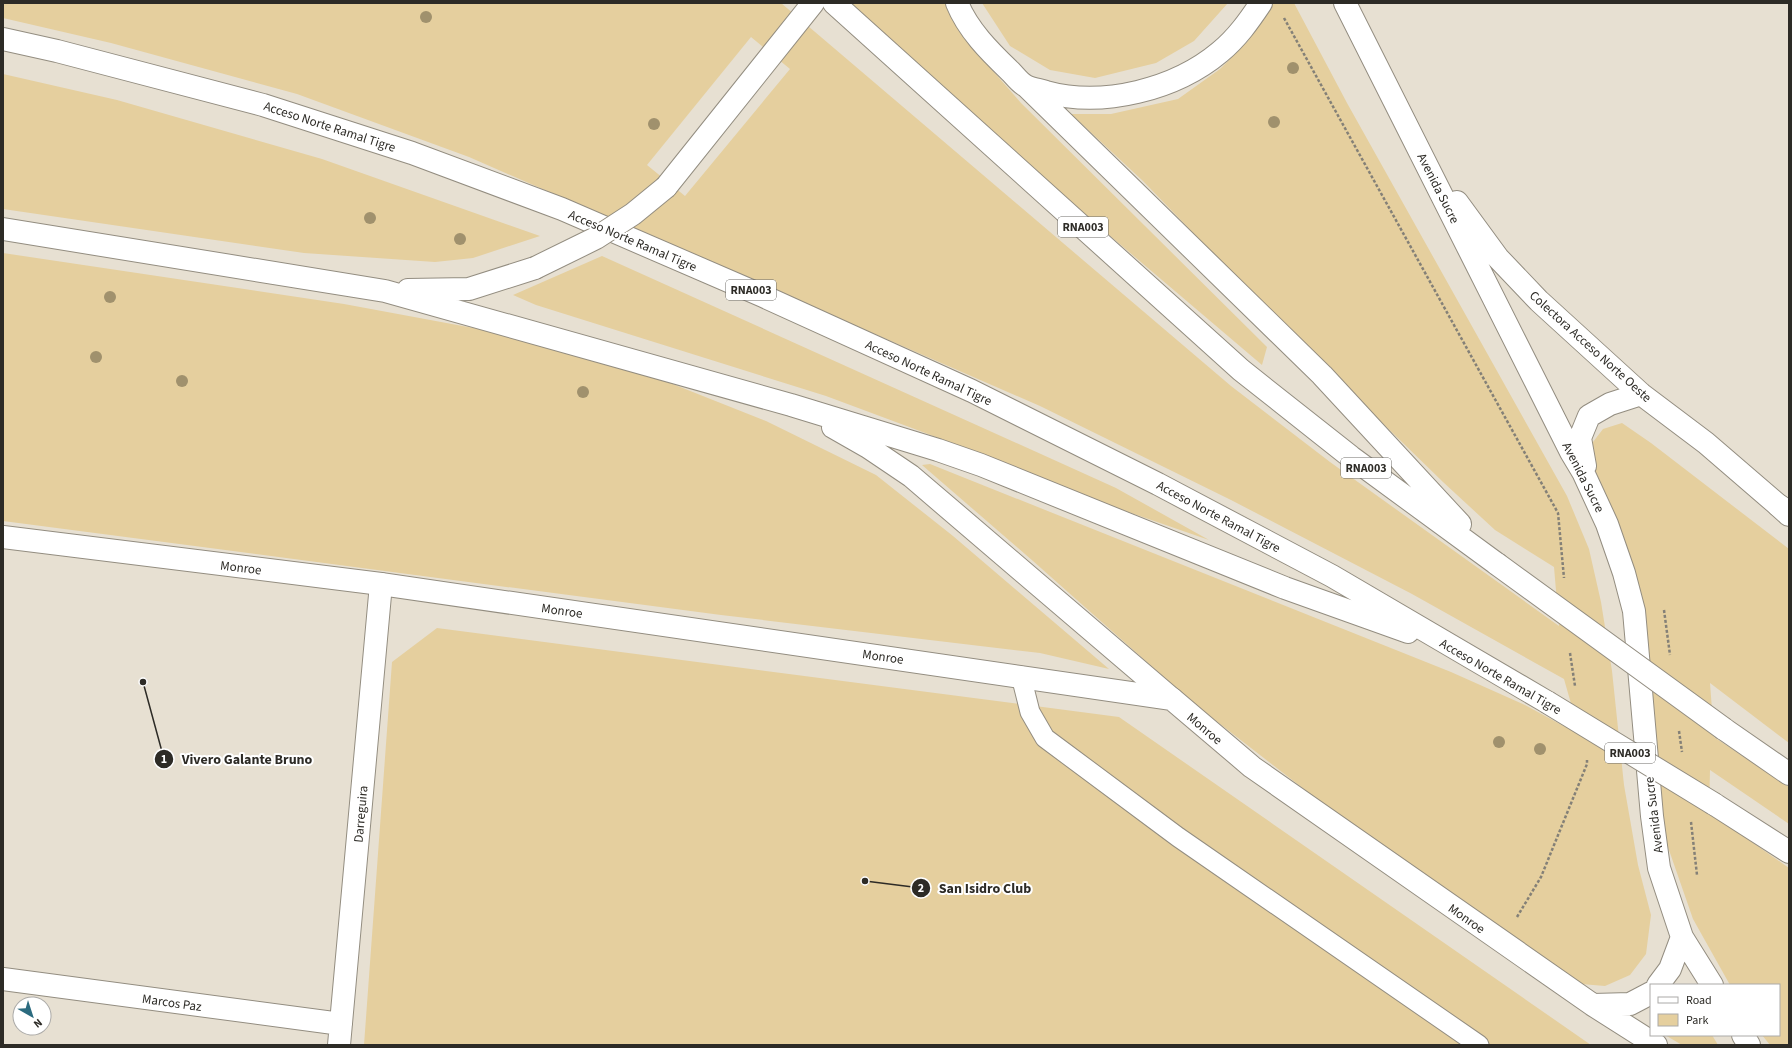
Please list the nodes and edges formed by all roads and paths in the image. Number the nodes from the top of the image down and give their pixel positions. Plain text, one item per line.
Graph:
1 (813, 3) edge
2 (834, 3) edge
3 (957, 3) edge
4 (1261, 3) edge
5 (1345, 3) edge
6 (1281, 13) dead end
7 (3, 39) edge
8 (1026, 86) junction
9 (1421, 152) junction
10 (3, 229) edge
11 (385, 291) junction
12 (1641, 394) junction
13 (791, 405) junction
14 (1587, 481) junction
15 (1785, 510) edge
16 (3, 537) edge
17 (1496, 563) junction
18 (1564, 582) dead end
19 (381, 584) junction
20 (1454, 649) junction
21 (1570, 650) dead end
22 (1021, 676) junction
23 (1575, 688) dead end
24 (1172, 699) junction
25 (1586, 756) dead end
26 (1789, 774) edge
27 (1789, 852) edge
28 (1682, 936) junction
29 (1502, 942) junction
30 (3, 980) edge
31 (1659, 984) edge
32 (1711, 984) edge
33 (1650, 994) edge
34 (1593, 1005) junction
35 (340, 1035) edge
36 (1744, 1036) edge
37 (1479, 1045) edge
38 (1656, 1045) edge
39 (1749, 1045) edge

1 - 11 main road, bridge
2 - 17 main road, RNA003
3 - 8 main road
4 - 8 main road
5 - 9 main road, Avenida Sucre
6 - 18 path
7 - 20 main road, Acceso Norte Ramal Tigre / RNA003
8 - 17 main road
9 - 12 main road, Colectora Acceso Norte Oeste
9 - 14 main road, Avenida Sucre
10 - 11 main road
11 - 13 main road
12 - 14 main road
12 - 15 main road, Colectora Acceso Norte Oeste
13 - 20 main road
13 - 24 main road
14 - 28 main road, Avenida Sucre
16 - 19 main road, Monroe
17 - 26 main road, RNA003, bridge
19 - 22 main road, Monroe
19 - 35 main road, Darreguira
20 - 27 main road, Acceso Norte Ramal Tigre / RNA003, bridge
21 - 23 path
22 - 24 main road, Monroe
22 - 37 lane
24 - 29 main road, Monroe
25 - 29 path
28 - 31 main road
28 - 32 main road, Avenida Sucre
29 - 34 main road, Monroe
30 - 35 main road, Marcos Paz
33 - 34 main road
34 - 38 main road, Monroe
36 - 39 main road

